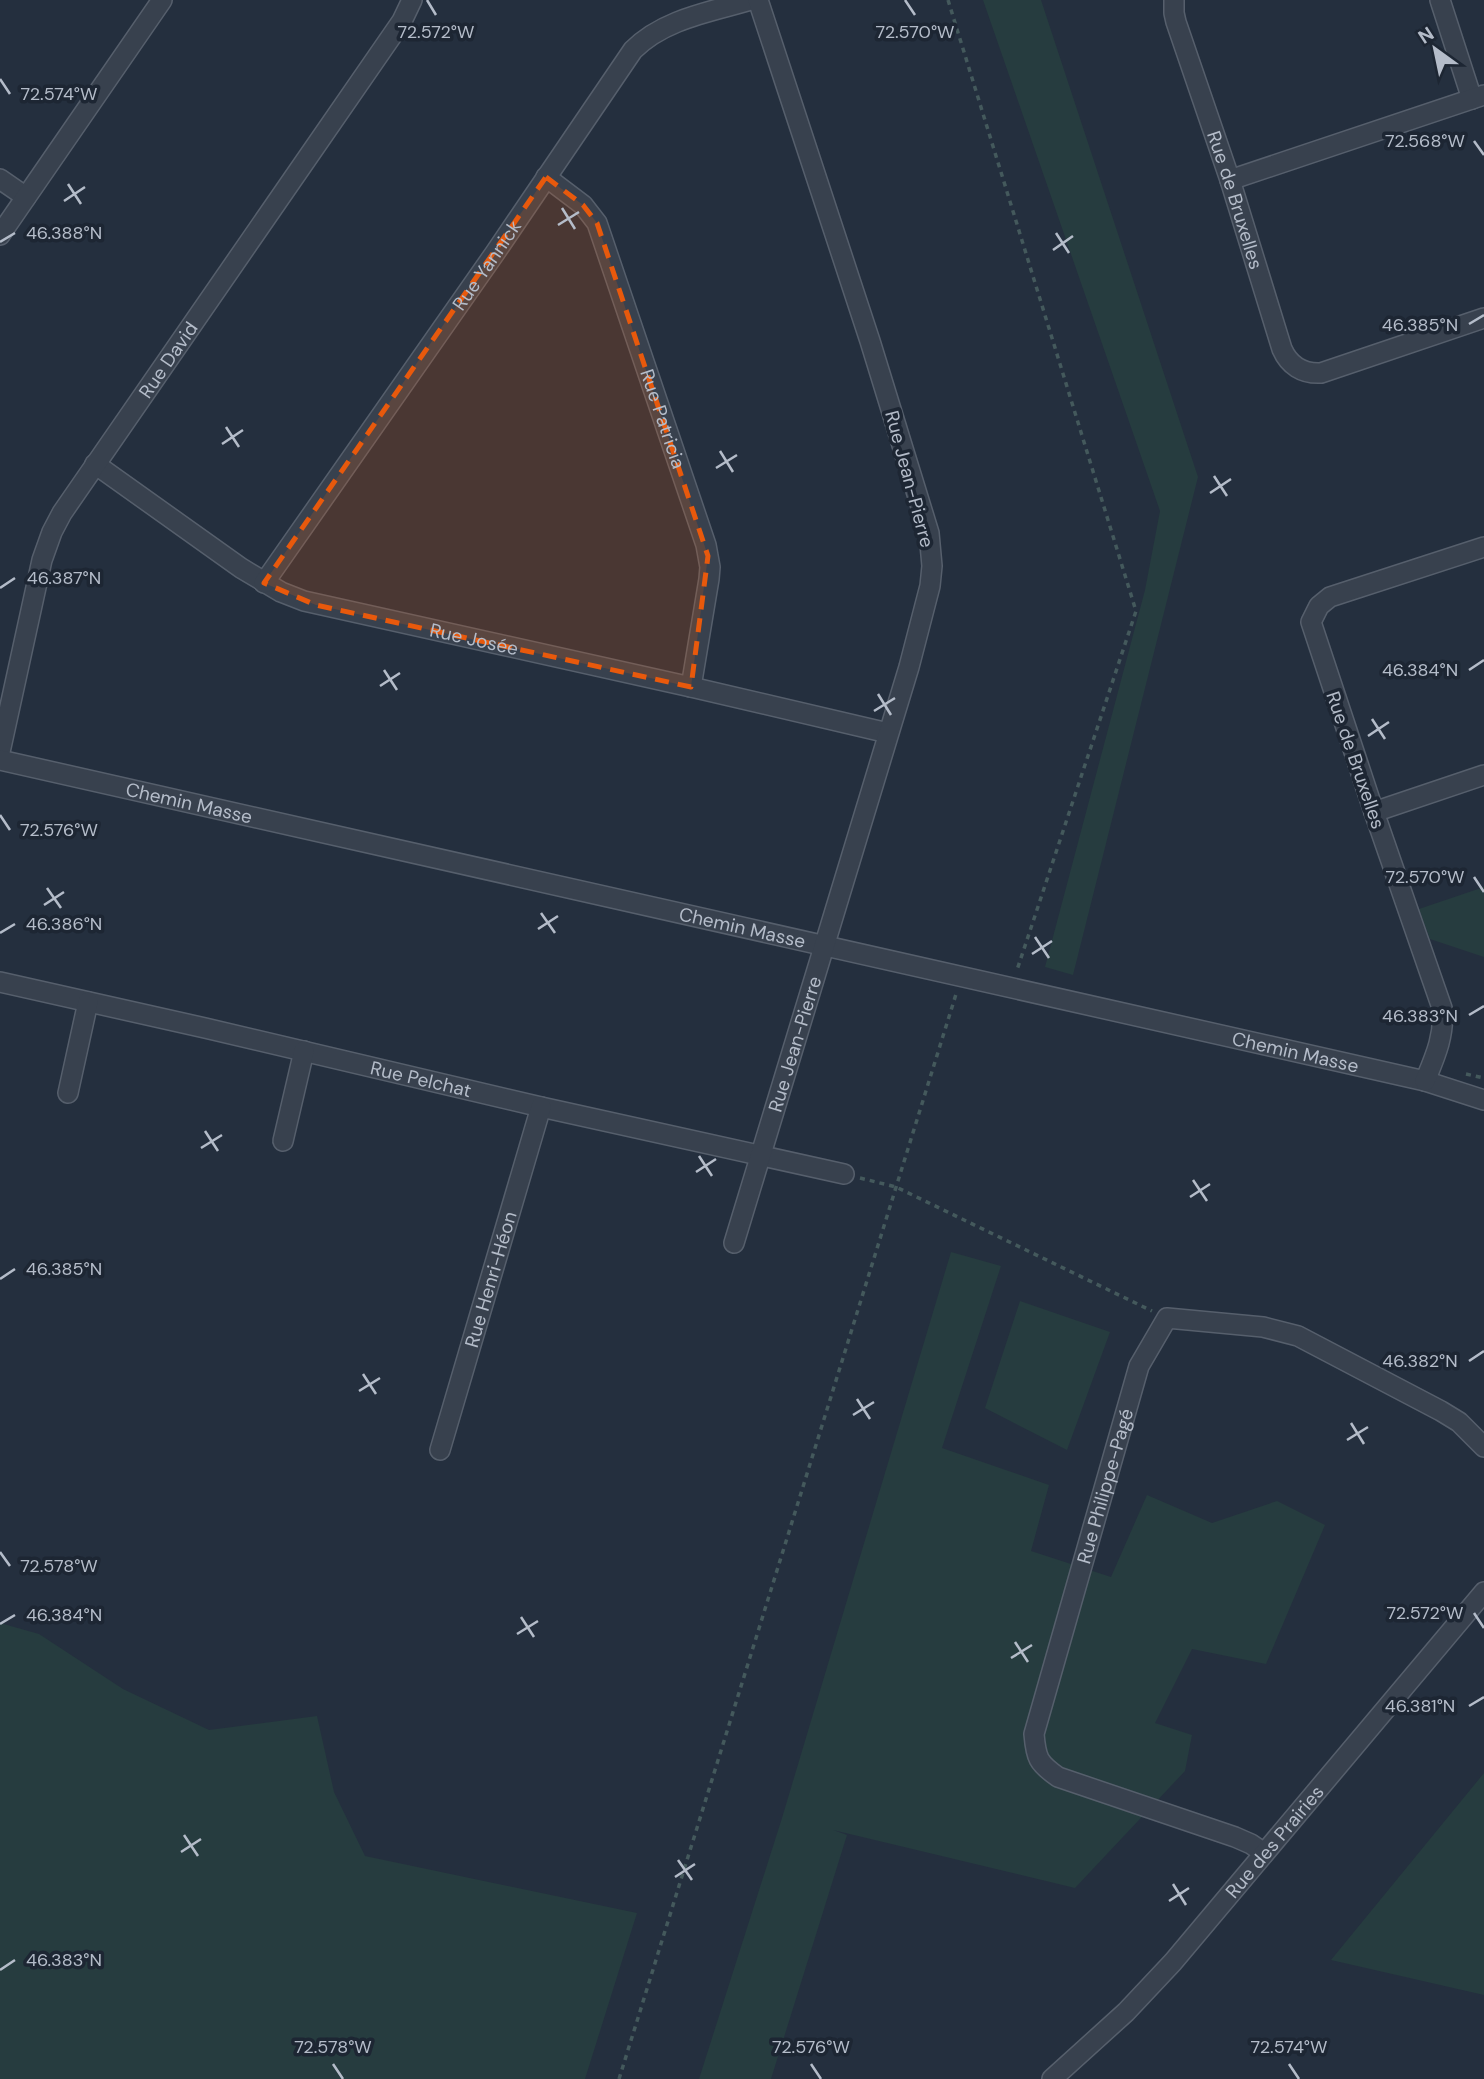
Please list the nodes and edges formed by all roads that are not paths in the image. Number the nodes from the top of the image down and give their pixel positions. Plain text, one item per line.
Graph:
1 (162, 0) edge
2 (412, 0) edge
3 (751, 0) edge
4 (758, 0) edge
5 (1174, 0) edge
6 (1440, 0) edge
7 (1478, 97) edge
8 (546, 177) junction
9 (0, 179) edge
10 (1230, 180) junction
11 (26, 197) junction
12 (0, 235) edge
13 (1484, 318) edge
14 (95, 464) junction
15 (1484, 547) edge
16 (264, 583) junction
17 (691, 687) junction
18 (888, 733) junction
19 (0, 752) edge
20 (0, 760) edge
21 (1484, 775) edge
22 (1374, 812) junction
23 (824, 947) junction
24 (0, 982) edge
25 (88, 1002) junction
26 (304, 1051) junction
27 (1425, 1081) junction
28 (68, 1093) dead end
29 (1484, 1100) edge
30 (541, 1107) junction
31 (283, 1140) dead end
32 (760, 1155) junction
33 (844, 1174) road end
34 (734, 1244) dead end
35 (1484, 1447) edge
36 (440, 1450) dead end
37 (1484, 1592) edge
38 (1264, 1853) junction
39 (1052, 2079) edge

1 - 11 street
2 - 14 street, Rue David
3 - 8 street, Rue Yannick
4 - 18 street, Rue Jean-Pierre
5 - 10 street, Rue de Bruxelles
6 - 7 street
7 - 10 street
8 - 16 street, Rue Yannick
8 - 17 street, Rue Patricia
9 - 11 street
10 - 13 street, Rue de Bruxelles
11 - 12 street
14 - 16 street, Rue Josée
14 - 19 street, Rue David
15 - 22 street, Rue de Bruxelles
16 - 17 street, Rue Josée
17 - 18 street, Rue Josée
18 - 23 street, Rue Jean-Pierre
20 - 23 street, Chemin Masse
21 - 22 street
22 - 27 street, Rue de Bruxelles
23 - 27 street, Chemin Masse
23 - 32 street, Rue Jean-Pierre
24 - 25 street, Rue Pelchat
25 - 26 street, Rue Pelchat
25 - 28 street
26 - 30 street, Rue Pelchat
26 - 31 street
27 - 29 street, Chemin Masse
30 - 32 street, Rue Pelchat
30 - 36 street, Rue Henri-Héon
32 - 33 street, Rue Pelchat
32 - 34 street, Rue Jean-Pierre
35 - 38 street, Rue Philippe-Pagé
37 - 38 street, Rue des Prairies
38 - 39 street, Rue des Prairies

